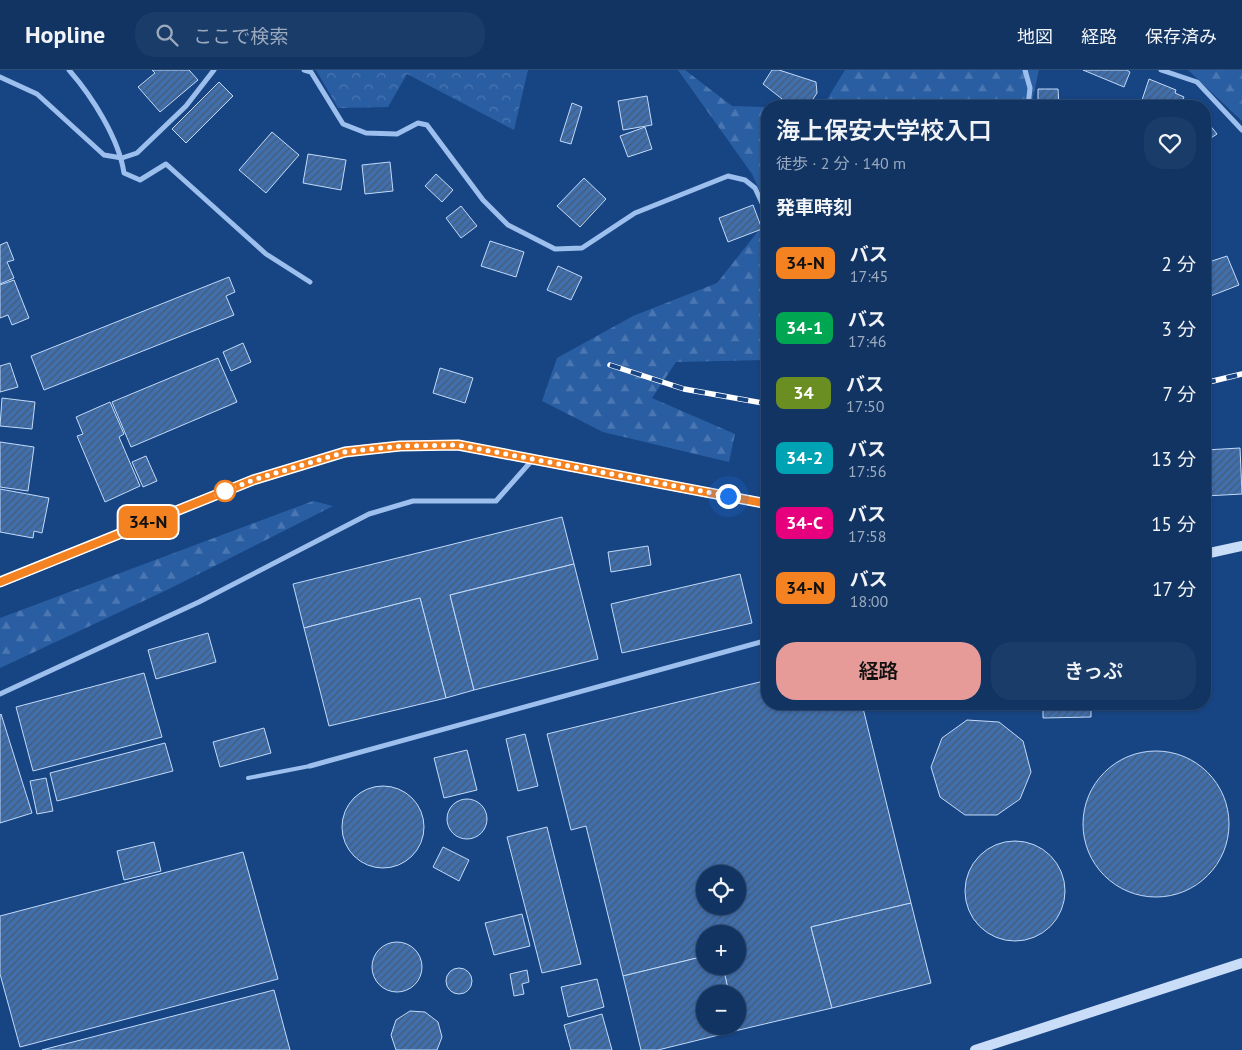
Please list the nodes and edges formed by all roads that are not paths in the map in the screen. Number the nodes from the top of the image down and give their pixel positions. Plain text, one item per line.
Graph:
1 (69, 70) edge
2 (214, 70) edge
3 (304, 70) edge
4 (1025, 70) edge
5 (1161, 70) edge
6 (0, 77) edge
7 (1029, 100) edge
8 (1242, 130) edge
9 (122, 158) junction
10 (761, 201) edge
11 (310, 282) dead end
12 (534, 458) junction
13 (761, 503) edge
14 (1242, 546) edge
15 (1211, 553) edge
16 (0, 582) edge
17 (761, 642) edge
18 (0, 694) edge
19 (310, 766) joint
20 (248, 778) dead end
21 (1242, 963) edge
22 (975, 1050) edge

1 - 9 street
2 - 9 street
3 - 10 street
4 - 7 street
5 - 8 street
6 - 9 street
9 - 11 street
12 - 13 street
12 - 16 street
12 - 18 street
14 - 15 street
17 - 19 street
19 - 20 lane
21 - 22 street

